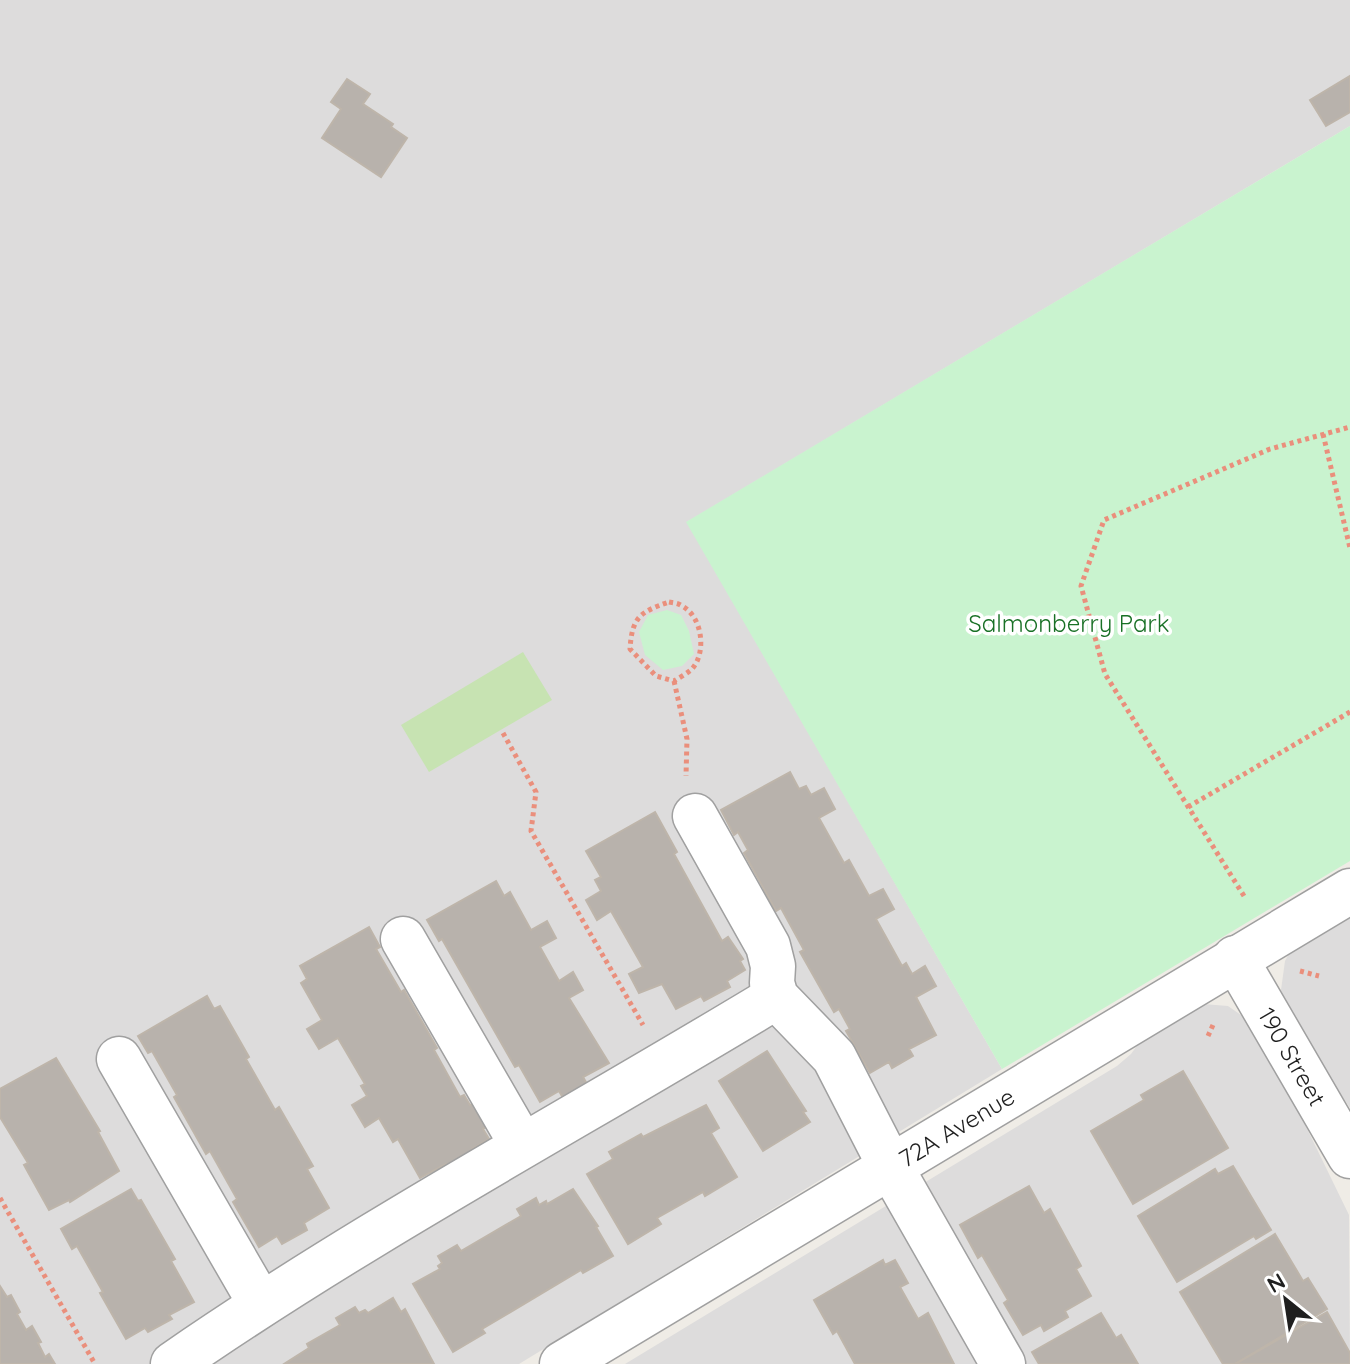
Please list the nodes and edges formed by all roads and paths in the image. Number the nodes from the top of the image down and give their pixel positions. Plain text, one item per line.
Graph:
1 (1350, 427) edge
2 (1323, 434) junction
3 (1350, 548) edge
4 (674, 681) junction
5 (1350, 712) edge
6 (503, 733) dead end
7 (1188, 807) junction
8 (695, 816) joint
9 (1350, 891) edge
10 (1244, 896) dead end
11 (403, 939) dead end
12 (1235, 958) junction
13 (776, 997) junction
14 (119, 1059) dead end
15 (665, 1064) junction
16 (522, 1145) junction
17 (1350, 1156) edge
18 (890, 1166) junction
19 (0, 1198) edge
20 (260, 1303) junction
21 (95, 1364) edge
22 (173, 1364) edge
23 (562, 1364) edge
24 (1003, 1364) edge

1 - 2 path
2 - 3 path
2 - 7 path
4 - 4 path
4 - 8 path
5 - 7 path
6 - 15 path
7 - 10 path
8 - 13 street
9 - 12 street, 72A Avenue
11 - 16 street
12 - 17 street, 190 Street
12 - 18 street, 72A Avenue
13 - 15 street
13 - 18 street
14 - 20 street
15 - 16 street
16 - 20 street
18 - 23 street, 72A Avenue
18 - 24 street
19 - 21 path
20 - 22 street

